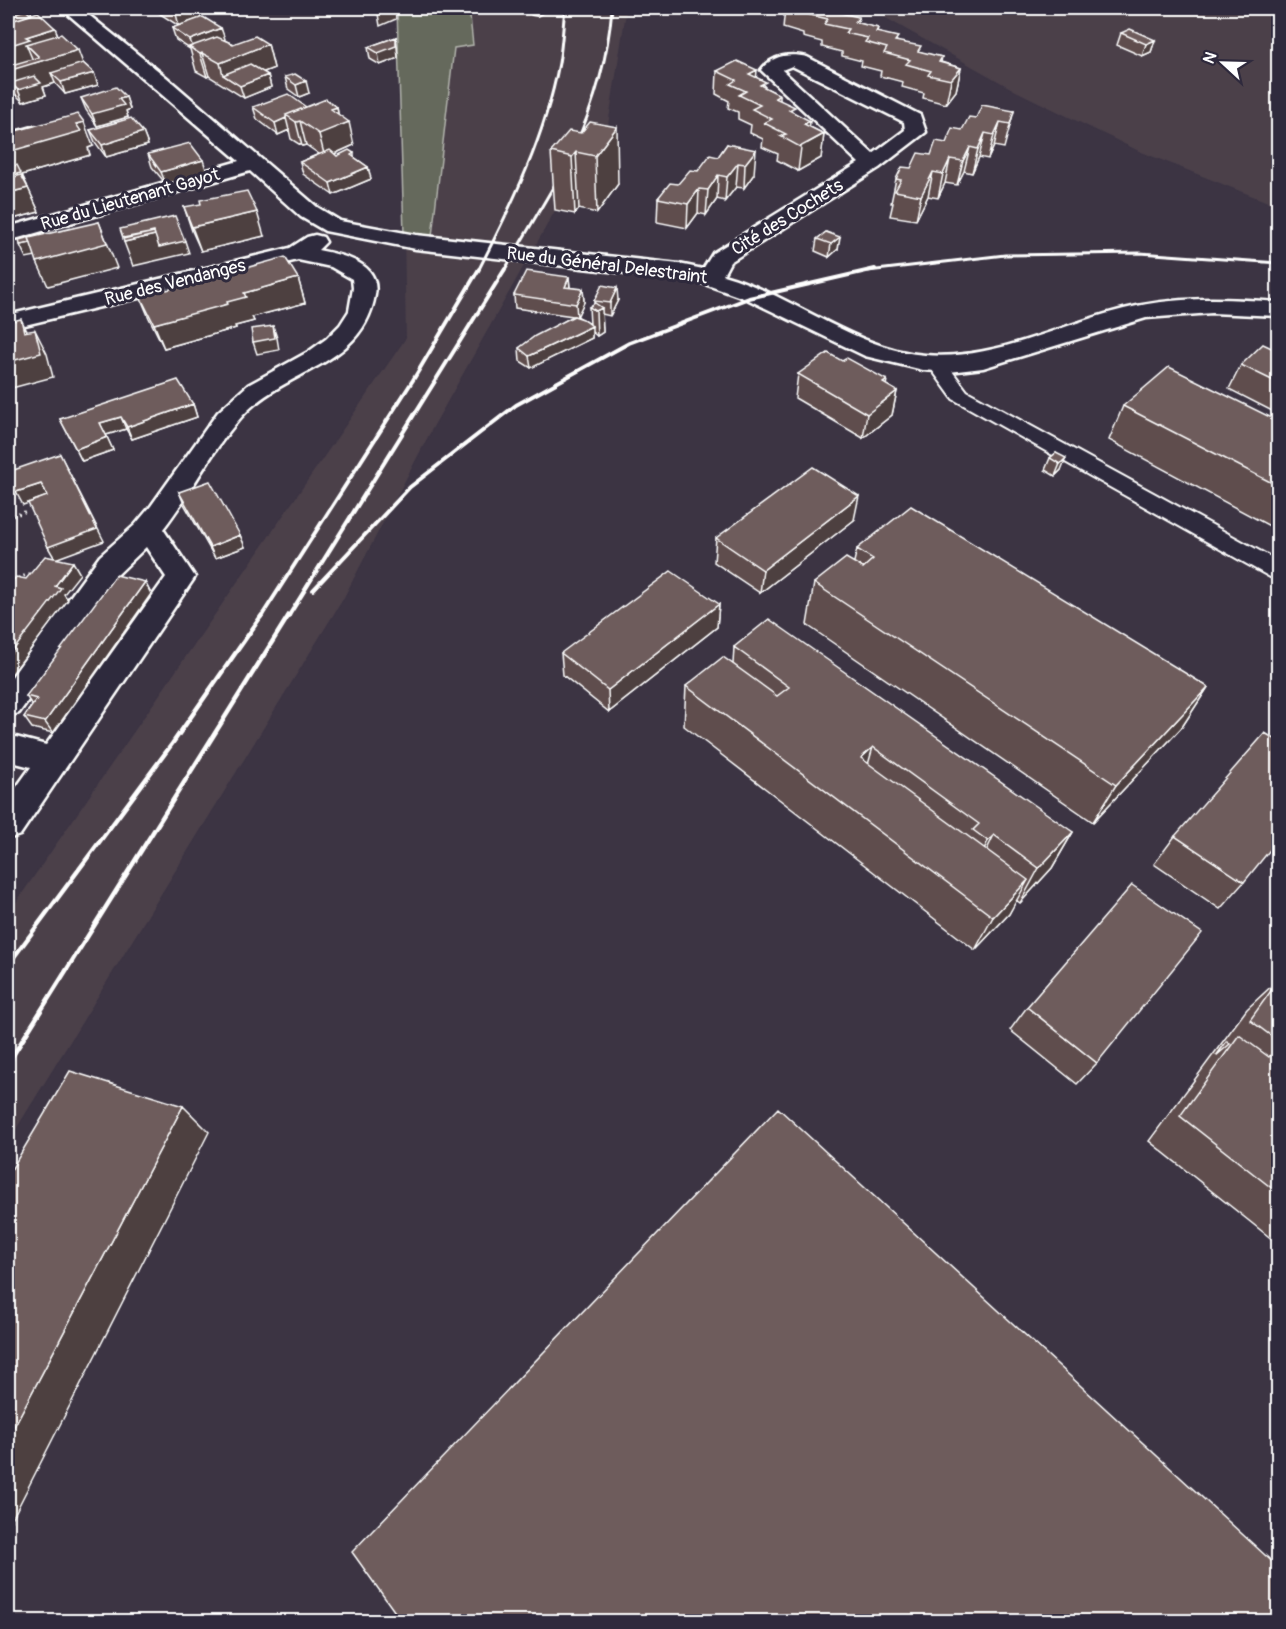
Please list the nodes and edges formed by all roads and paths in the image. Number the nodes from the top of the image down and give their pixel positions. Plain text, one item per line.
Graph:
1 (70, 8) edge
2 (252, 164) junction
3 (872, 164) junction
4 (333, 226) junction
5 (8, 234) edge
6 (416, 242) joint
7 (298, 253) junction
8 (710, 277) junction
9 (1278, 309) edge
10 (8, 322) edge
11 (936, 363) junction
12 (27, 511) edge
13 (8, 518) edge
14 (148, 528) junction
15 (1278, 571) edge
16 (8, 705) edge
17 (8, 748) edge
18 (53, 760) junction
19 (8, 825) edge

1 - 2 street, Rue du Lieutenant Gayot
2 - 4 street, Rue du Lieutenant Gayot
2 - 5 street, Rue du Lieutenant Gayot
3 - 3 street, Cité des Cochets
3 - 8 street, Cité des Cochets
4 - 6 street, Rue du Lieutenant Gayot
4 - 7 street, Rue des Vendanges
6 - 8 street, Rue du Général Delestraint
7 - 10 street, Rue des Vendanges
7 - 14 street
8 - 11 street, Rue du Général Delestraint
9 - 11 street, Rue du Général Delestraint
11 - 15 lane
12 - 13 path
14 - 16 street
14 - 18 street
17 - 18 street
18 - 19 street

